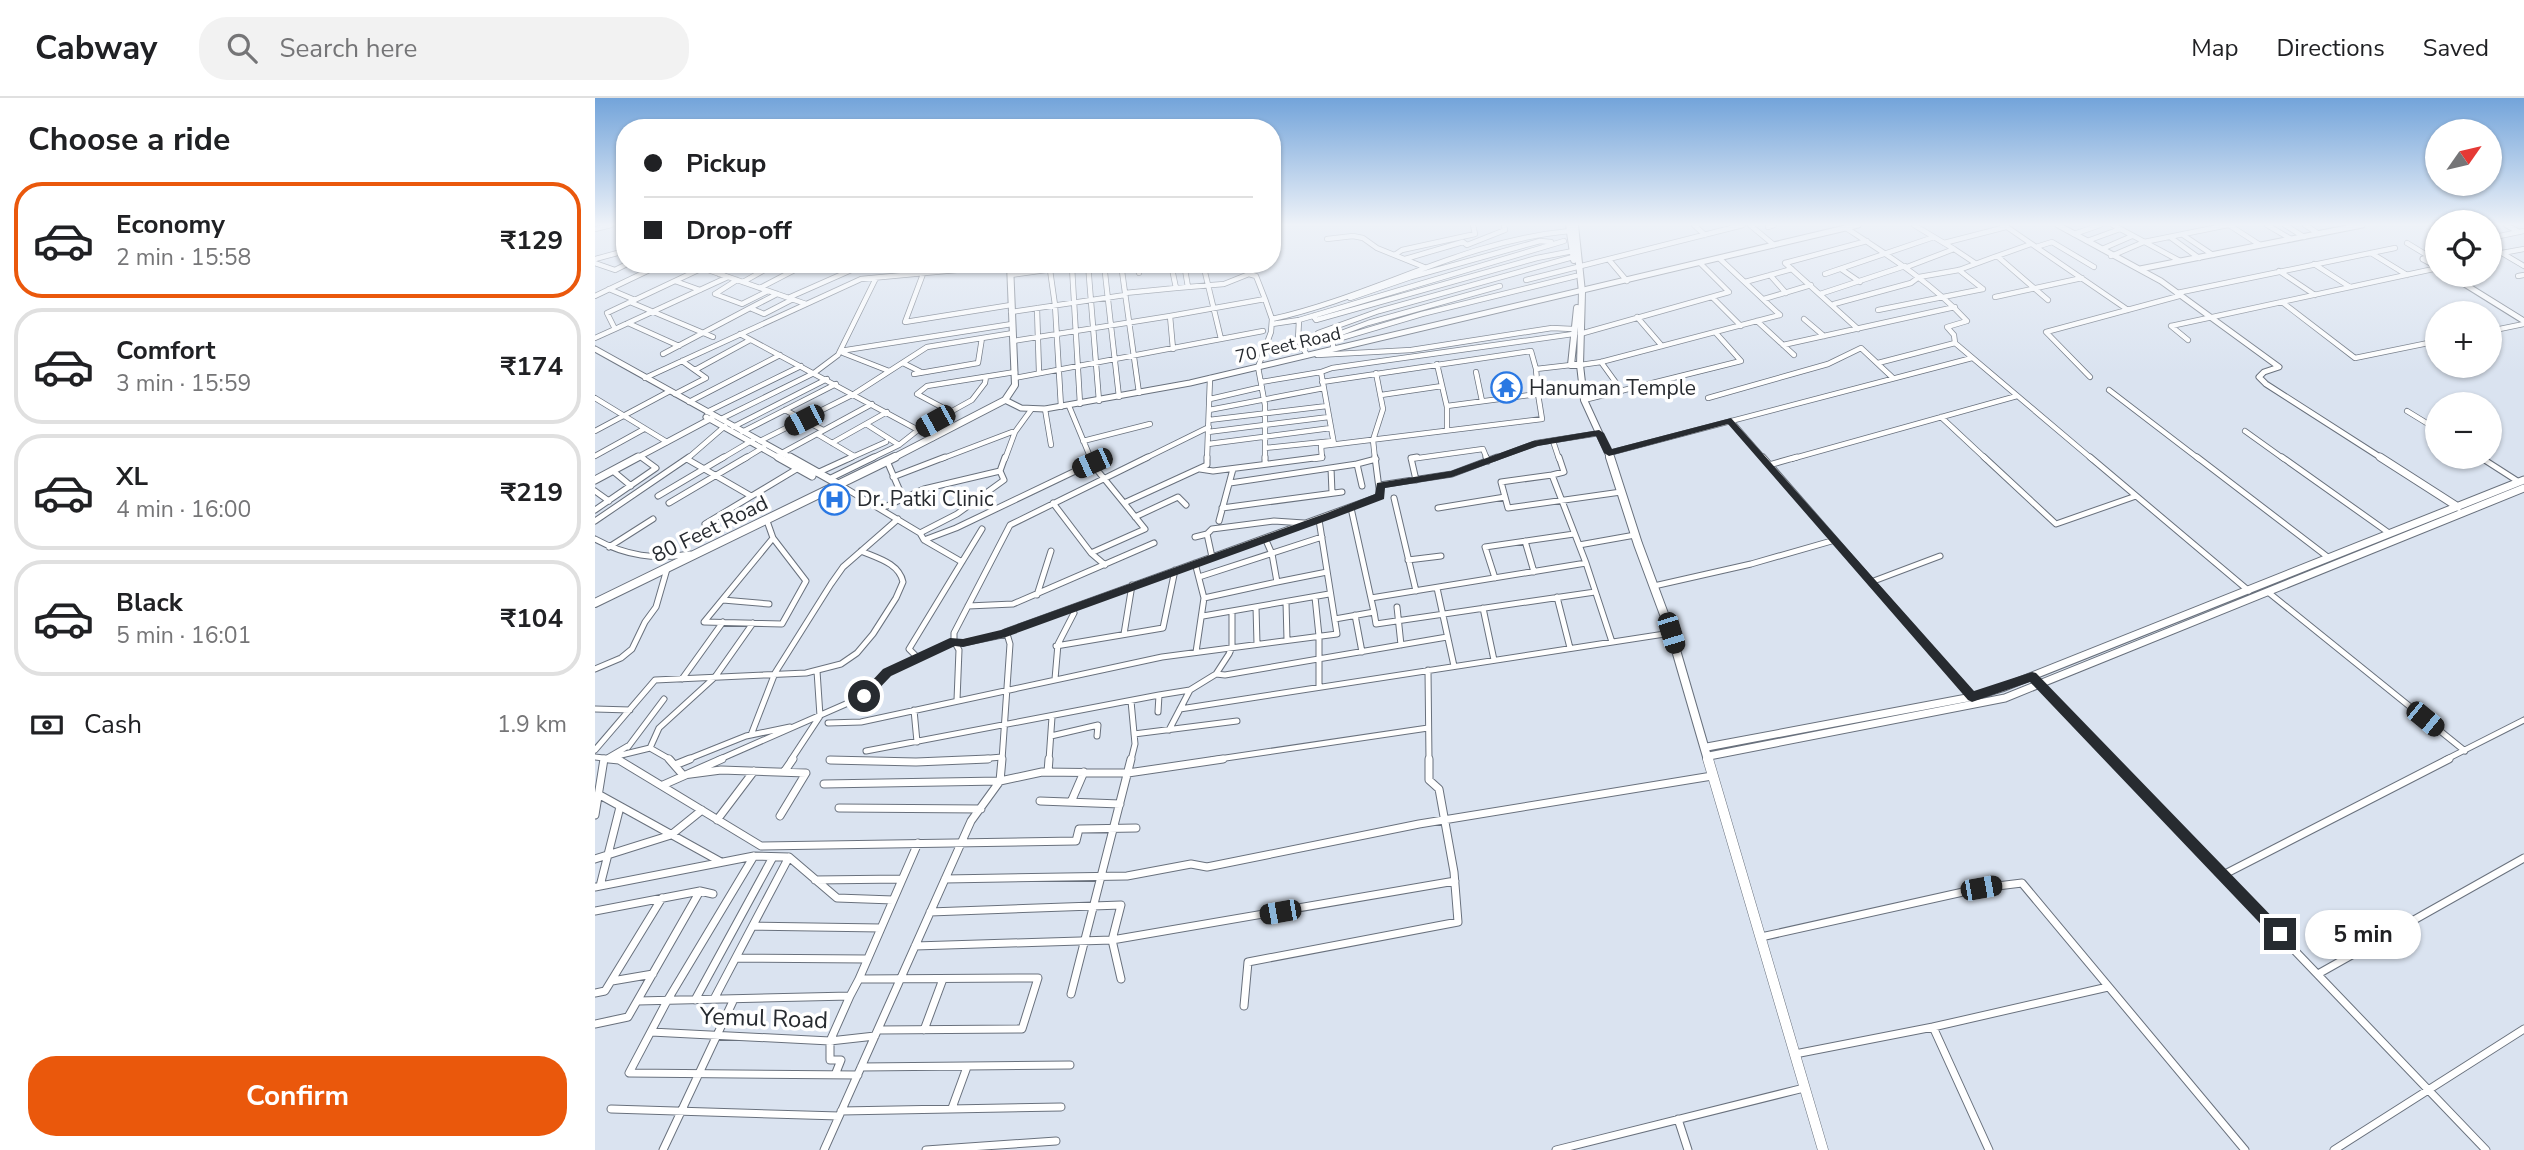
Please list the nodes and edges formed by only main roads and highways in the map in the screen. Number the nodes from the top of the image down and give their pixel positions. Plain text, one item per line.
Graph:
1 (1010, 274) edge
2 (1577, 274) edge
3 (595, 603) edge
4 (1823, 1150) edge

1 - 3 main road, 80 Feet Road
2 - 4 main road

